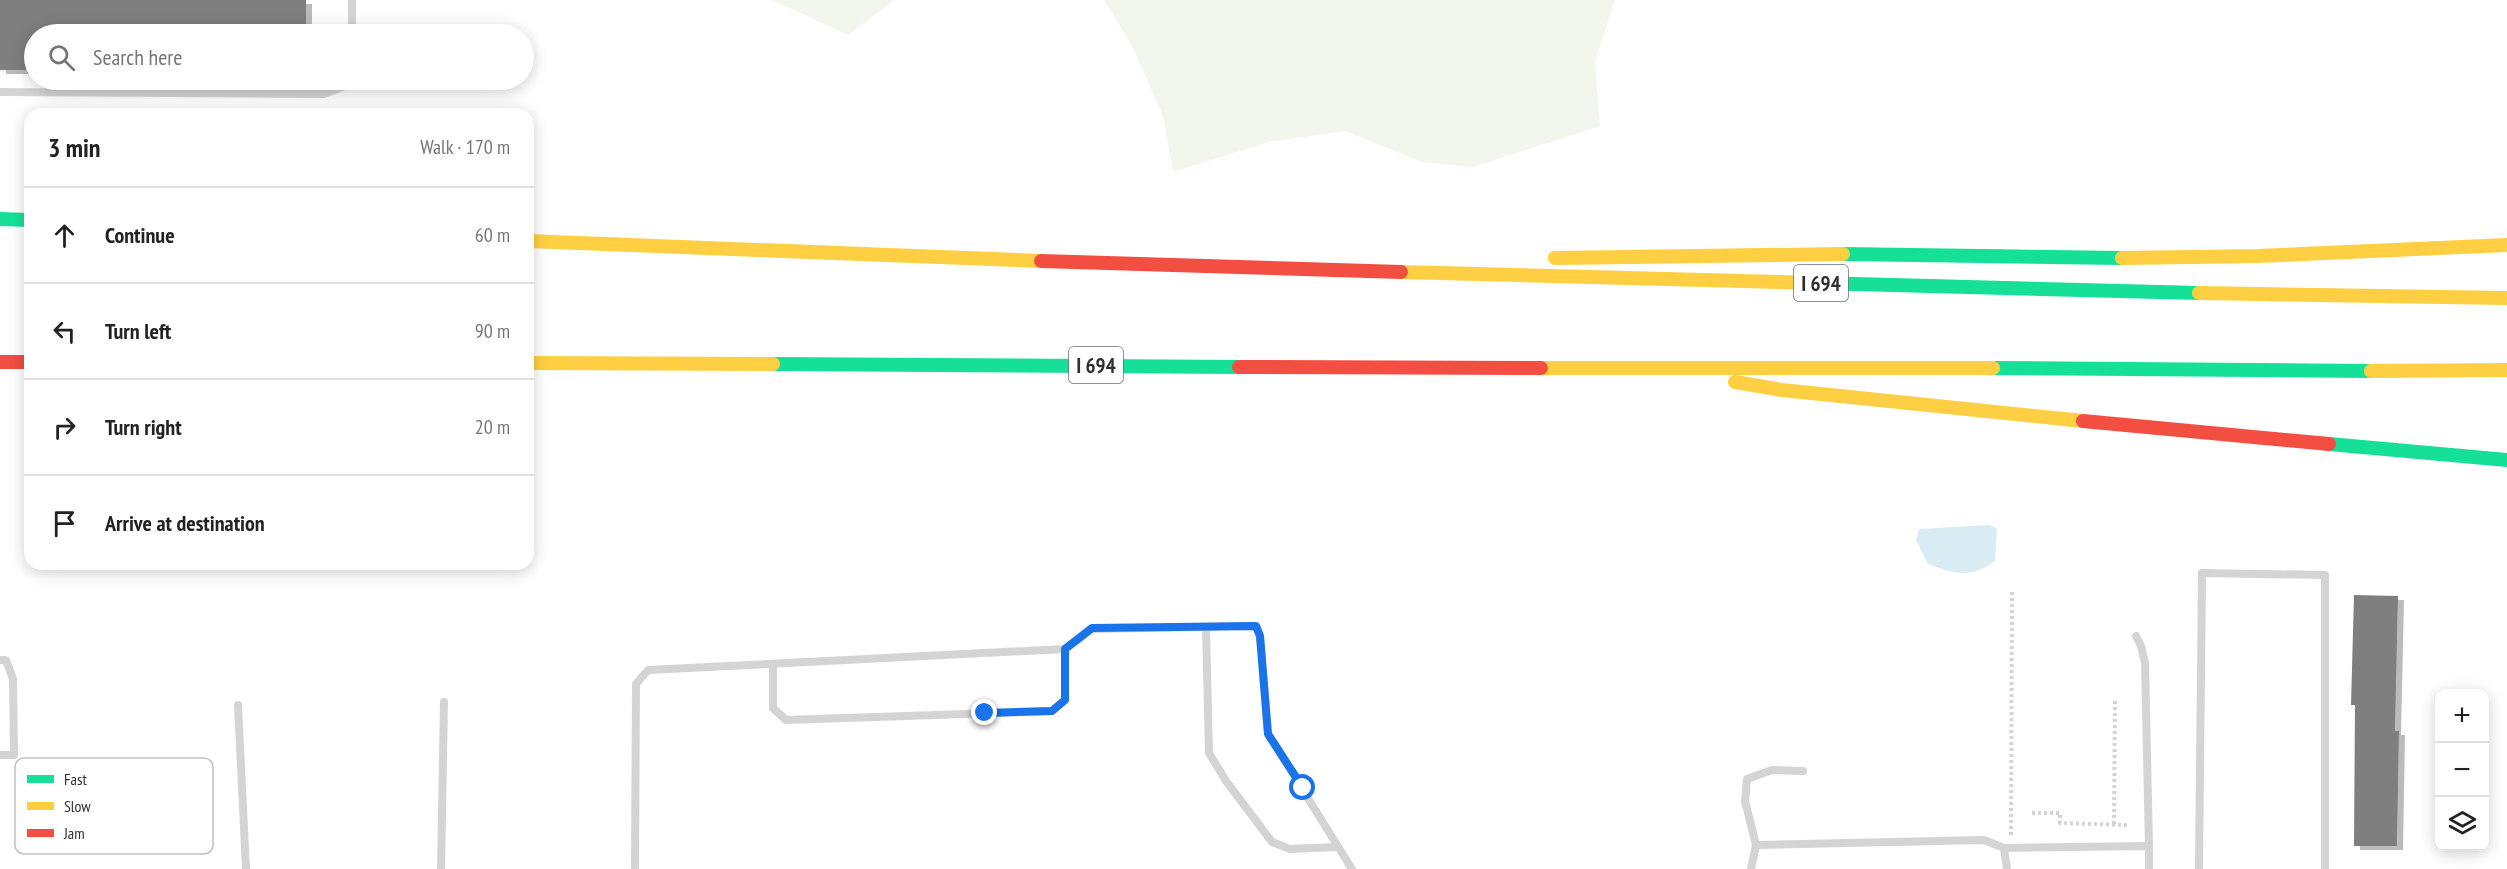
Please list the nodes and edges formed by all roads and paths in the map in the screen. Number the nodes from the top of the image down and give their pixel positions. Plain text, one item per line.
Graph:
1 (352, 0) edge
2 (352, 24) edge
3 (334, 90) edge
4 (0, 92) edge
5 (0, 219) edge
6 (24, 220) edge
7 (534, 241) edge
8 (2507, 245) edge
9 (1536, 258) dead end
10 (1454, 259) dead end
11 (1135, 263) junction
12 (2507, 298) edge
13 (0, 362) edge
14 (24, 362) edge
15 (534, 363) edge
16 (1665, 369) junction
17 (2507, 370) edge
18 (2507, 459) edge
19 (2012, 590) dead end
20 (1206, 627) junction
21 (2136, 636) dead end
22 (1065, 649) junction
23 (0, 660) edge
24 (773, 665) junction
25 (2115, 701) dead end
26 (444, 702) dead end
27 (238, 705) dead end
28 (0, 755) edge
29 (1803, 771) dead end
30 (2032, 813) dead end
31 (2114, 824) junction
32 (2127, 825) dead end
33 (1756, 845) junction
34 (2149, 846) junction
35 (1338, 847) junction
36 (2008, 848) junction
37 (246, 869) edge
38 (441, 869) edge
39 (635, 869) edge
40 (1352, 869) edge
41 (1750, 869) edge
42 (2007, 869) edge
43 (2149, 869) edge
44 (2199, 869) edge
45 (2325, 869) edge

1 - 2 lane
3 - 4 lane
5 - 6 highway
7 - 11 highway, I 694
8 - 9 highway
10 - 11 highway
11 - 12 highway, I 694
13 - 14 highway
15 - 16 highway, I 694
16 - 17 highway, I 694
16 - 18 highway
19 - 36 path
20 - 22 lane
20 - 35 lane
20 - 35 lane
21 - 34 lane
22 - 24 lane
22 - 24 lane
23 - 28 lane
24 - 39 lane
25 - 31 path
26 - 38 lane
27 - 37 lane
29 - 33 lane
30 - 31 path
31 - 32 path
33 - 36 lane
33 - 41 lane
34 - 36 lane
34 - 43 lane
35 - 40 lane
36 - 42 lane
44 - 45 lane

